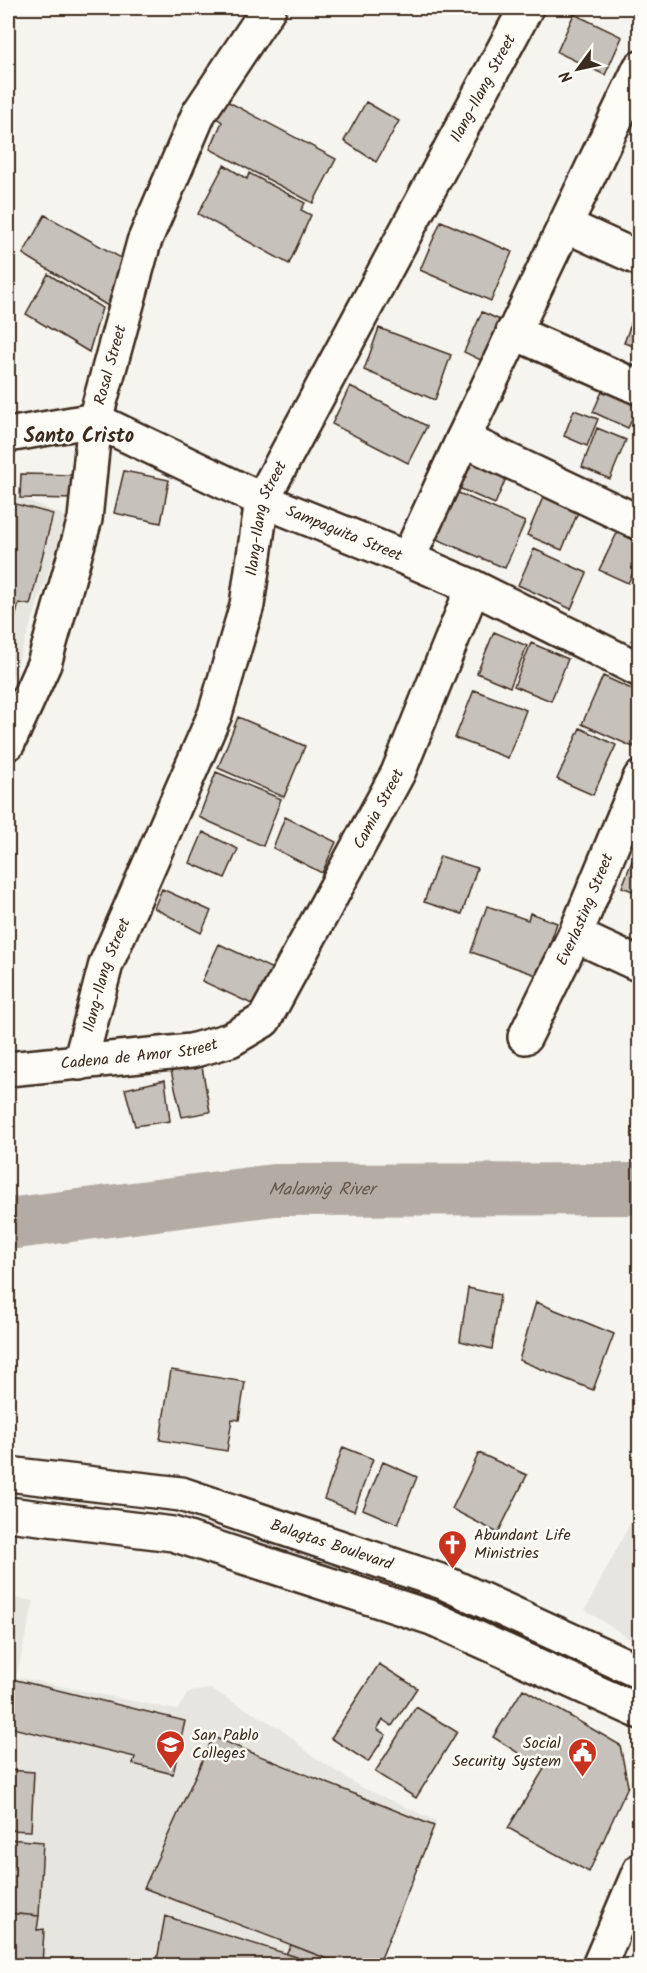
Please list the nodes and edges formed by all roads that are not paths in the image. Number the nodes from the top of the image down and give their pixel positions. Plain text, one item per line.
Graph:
1 (269, 8) edge
2 (526, 8) edge
3 (639, 68) edge
4 (627, 126) edge
5 (565, 225) junction
6 (639, 259) edge
7 (513, 332) junction
8 (639, 388) edge
9 (95, 420) junction
10 (8, 435) edge
11 (463, 440) junction
12 (262, 500) junction
13 (639, 523) edge
14 (408, 559) junction
15 (473, 587) junction
16 (639, 670) edge
17 (8, 743) edge
18 (639, 778) edge
19 (630, 832) edge
20 (575, 935) junction
21 (639, 965) edge
22 (264, 1020) joint
23 (525, 1037) dead end
24 (80, 1063) junction
25 (8, 1069) edge
26 (8, 1474) edge
27 (181, 1494) junction
28 (8, 1514) edge
29 (173, 1534) junction
30 (443, 1581) junction
31 (432, 1618) junction
32 (639, 1672) edge
33 (639, 1712) edge
34 (639, 1870) edge
35 (598, 1965) edge

1 - 9 street, Rosal Street
2 - 12 street, Ilang-Ilang Street
3 - 4 street
4 - 5 street
5 - 6 street
5 - 7 street
7 - 8 street
7 - 11 street
9 - 10 street
9 - 12 street, Sampaguita Street
9 - 17 street, Rosal Street
11 - 13 street
11 - 14 street
12 - 14 street, Sampaguita Street
12 - 24 street, Ilang-Ilang Street
14 - 15 street, Sampaguita Street
15 - 16 street, Sampaguita Street
15 - 22 street, Camia Street
18 - 19 street, Everlasting Street
19 - 20 street, Everlasting Street
20 - 21 street
20 - 23 street, Everlasting Street
22 - 24 street, Cadena de Amor Street
24 - 25 street, Cadena de Amor Street
26 - 27 street, Balagtas Boulevard
27 - 29 street
27 - 30 street, Balagtas Boulevard
28 - 29 street
29 - 31 street
30 - 31 street
30 - 32 street, Balagtas Boulevard
31 - 33 street
34 - 35 street

